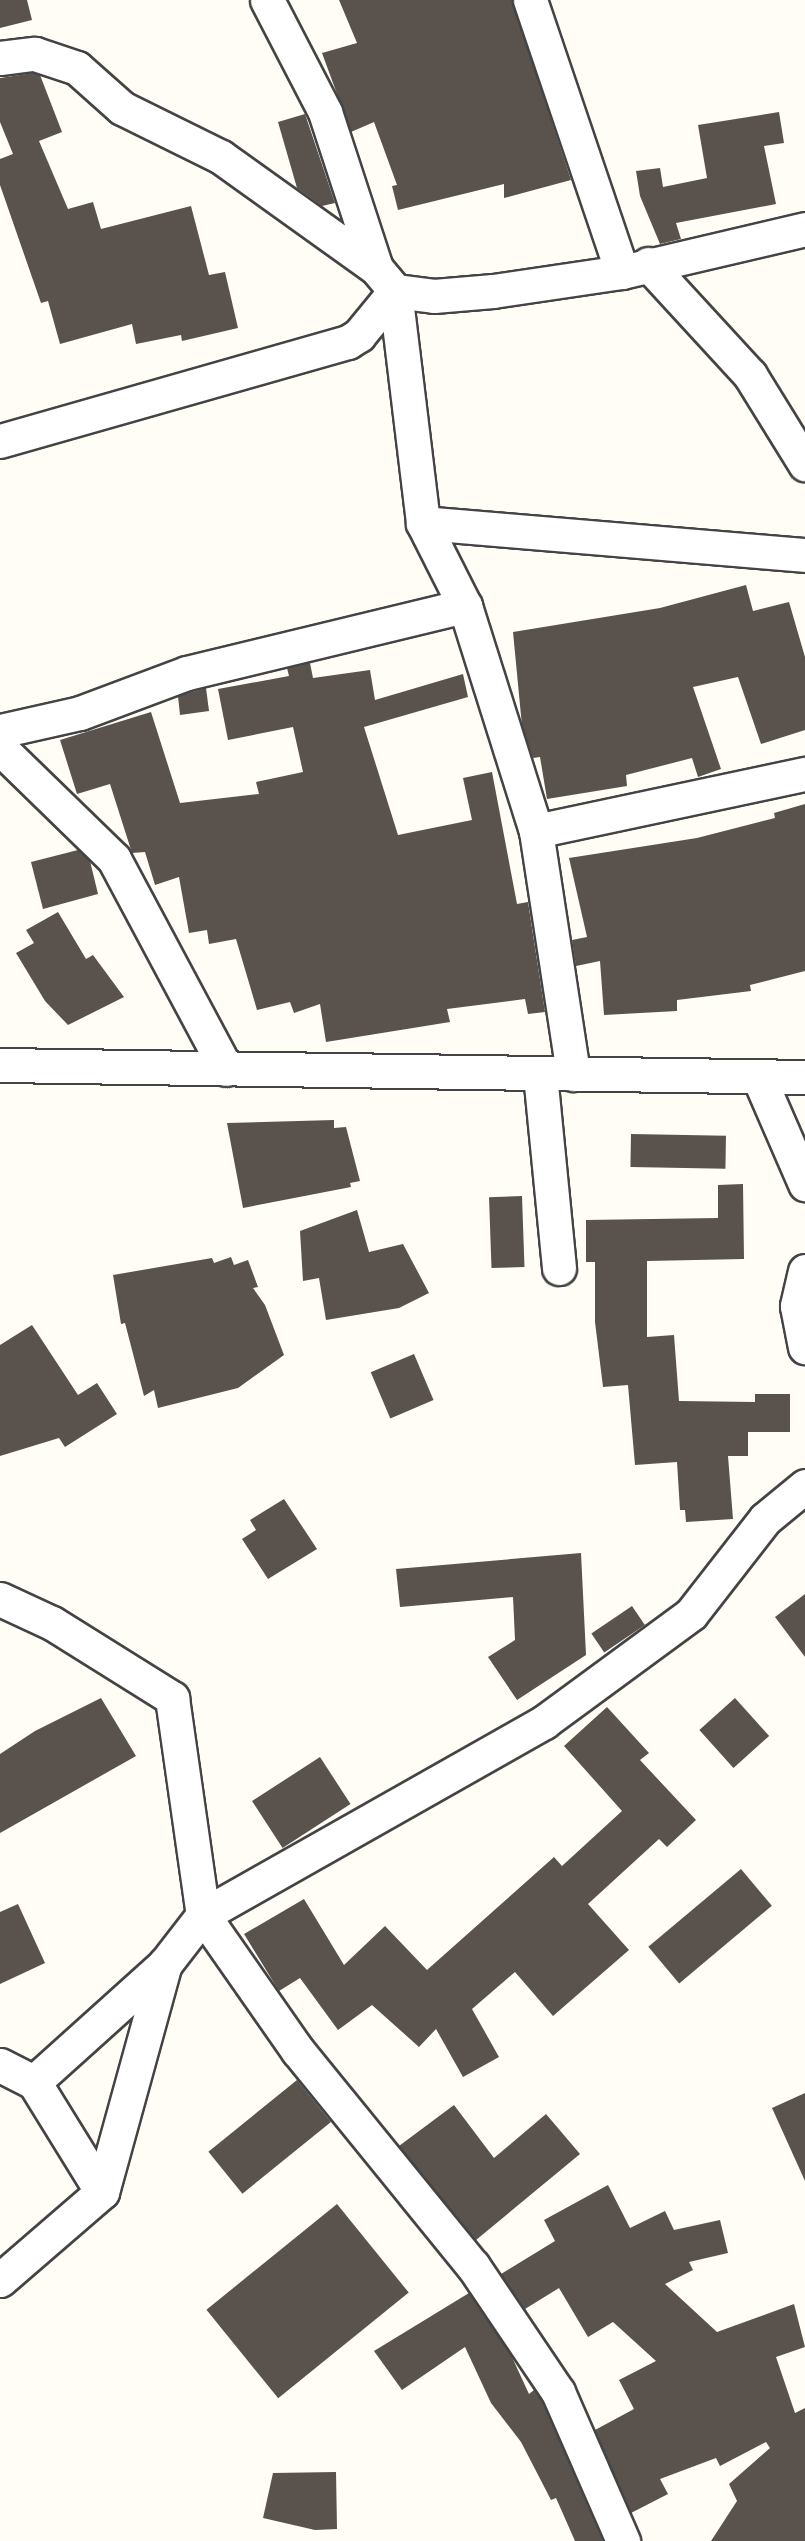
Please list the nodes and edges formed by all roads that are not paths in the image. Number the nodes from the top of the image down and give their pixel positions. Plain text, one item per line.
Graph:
1 (267, 0) edge
2 (530, 0) edge
3 (0, 58) edge
4 (801, 235) edge
5 (635, 268) junction
6 (385, 280) junction
7 (0, 441) edge
8 (805, 464) edge
9 (423, 522) junction
10 (805, 555) edge
11 (465, 606) junction
12 (0, 731) edge
13 (0, 748) edge
14 (805, 774) edge
15 (536, 831) junction
16 (0, 1065) edge
17 (226, 1069) junction
18 (540, 1074) junction
19 (573, 1074) junction
20 (805, 1077) edge
21 (759, 1078) junction
22 (805, 1184) edge
23 (559, 1268) dead end
24 (805, 1271) edge
25 (805, 1347) edge
26 (805, 1486) edge
27 (0, 1599) edge
28 (203, 1915) junction
29 (165, 1964) junction
30 (0, 2065) edge
31 (34, 2082) junction
32 (102, 2192) junction
33 (0, 2280) edge
34 (623, 2541) edge

1 - 6 street
2 - 5 street
3 - 6 street
4 - 5 street
5 - 6 street
5 - 8 street
6 - 7 street
6 - 9 street
9 - 10 street
9 - 11 street
11 - 12 street
11 - 15 street
13 - 17 street
14 - 15 street
15 - 19 street
16 - 17 street
17 - 18 street
18 - 19 street
18 - 23 street
19 - 21 street
20 - 21 street
21 - 22 street
24 - 25 street
26 - 28 street
27 - 28 street
28 - 29 street
28 - 34 street
29 - 31 street
29 - 32 street
30 - 31 street
31 - 32 street
32 - 33 street

